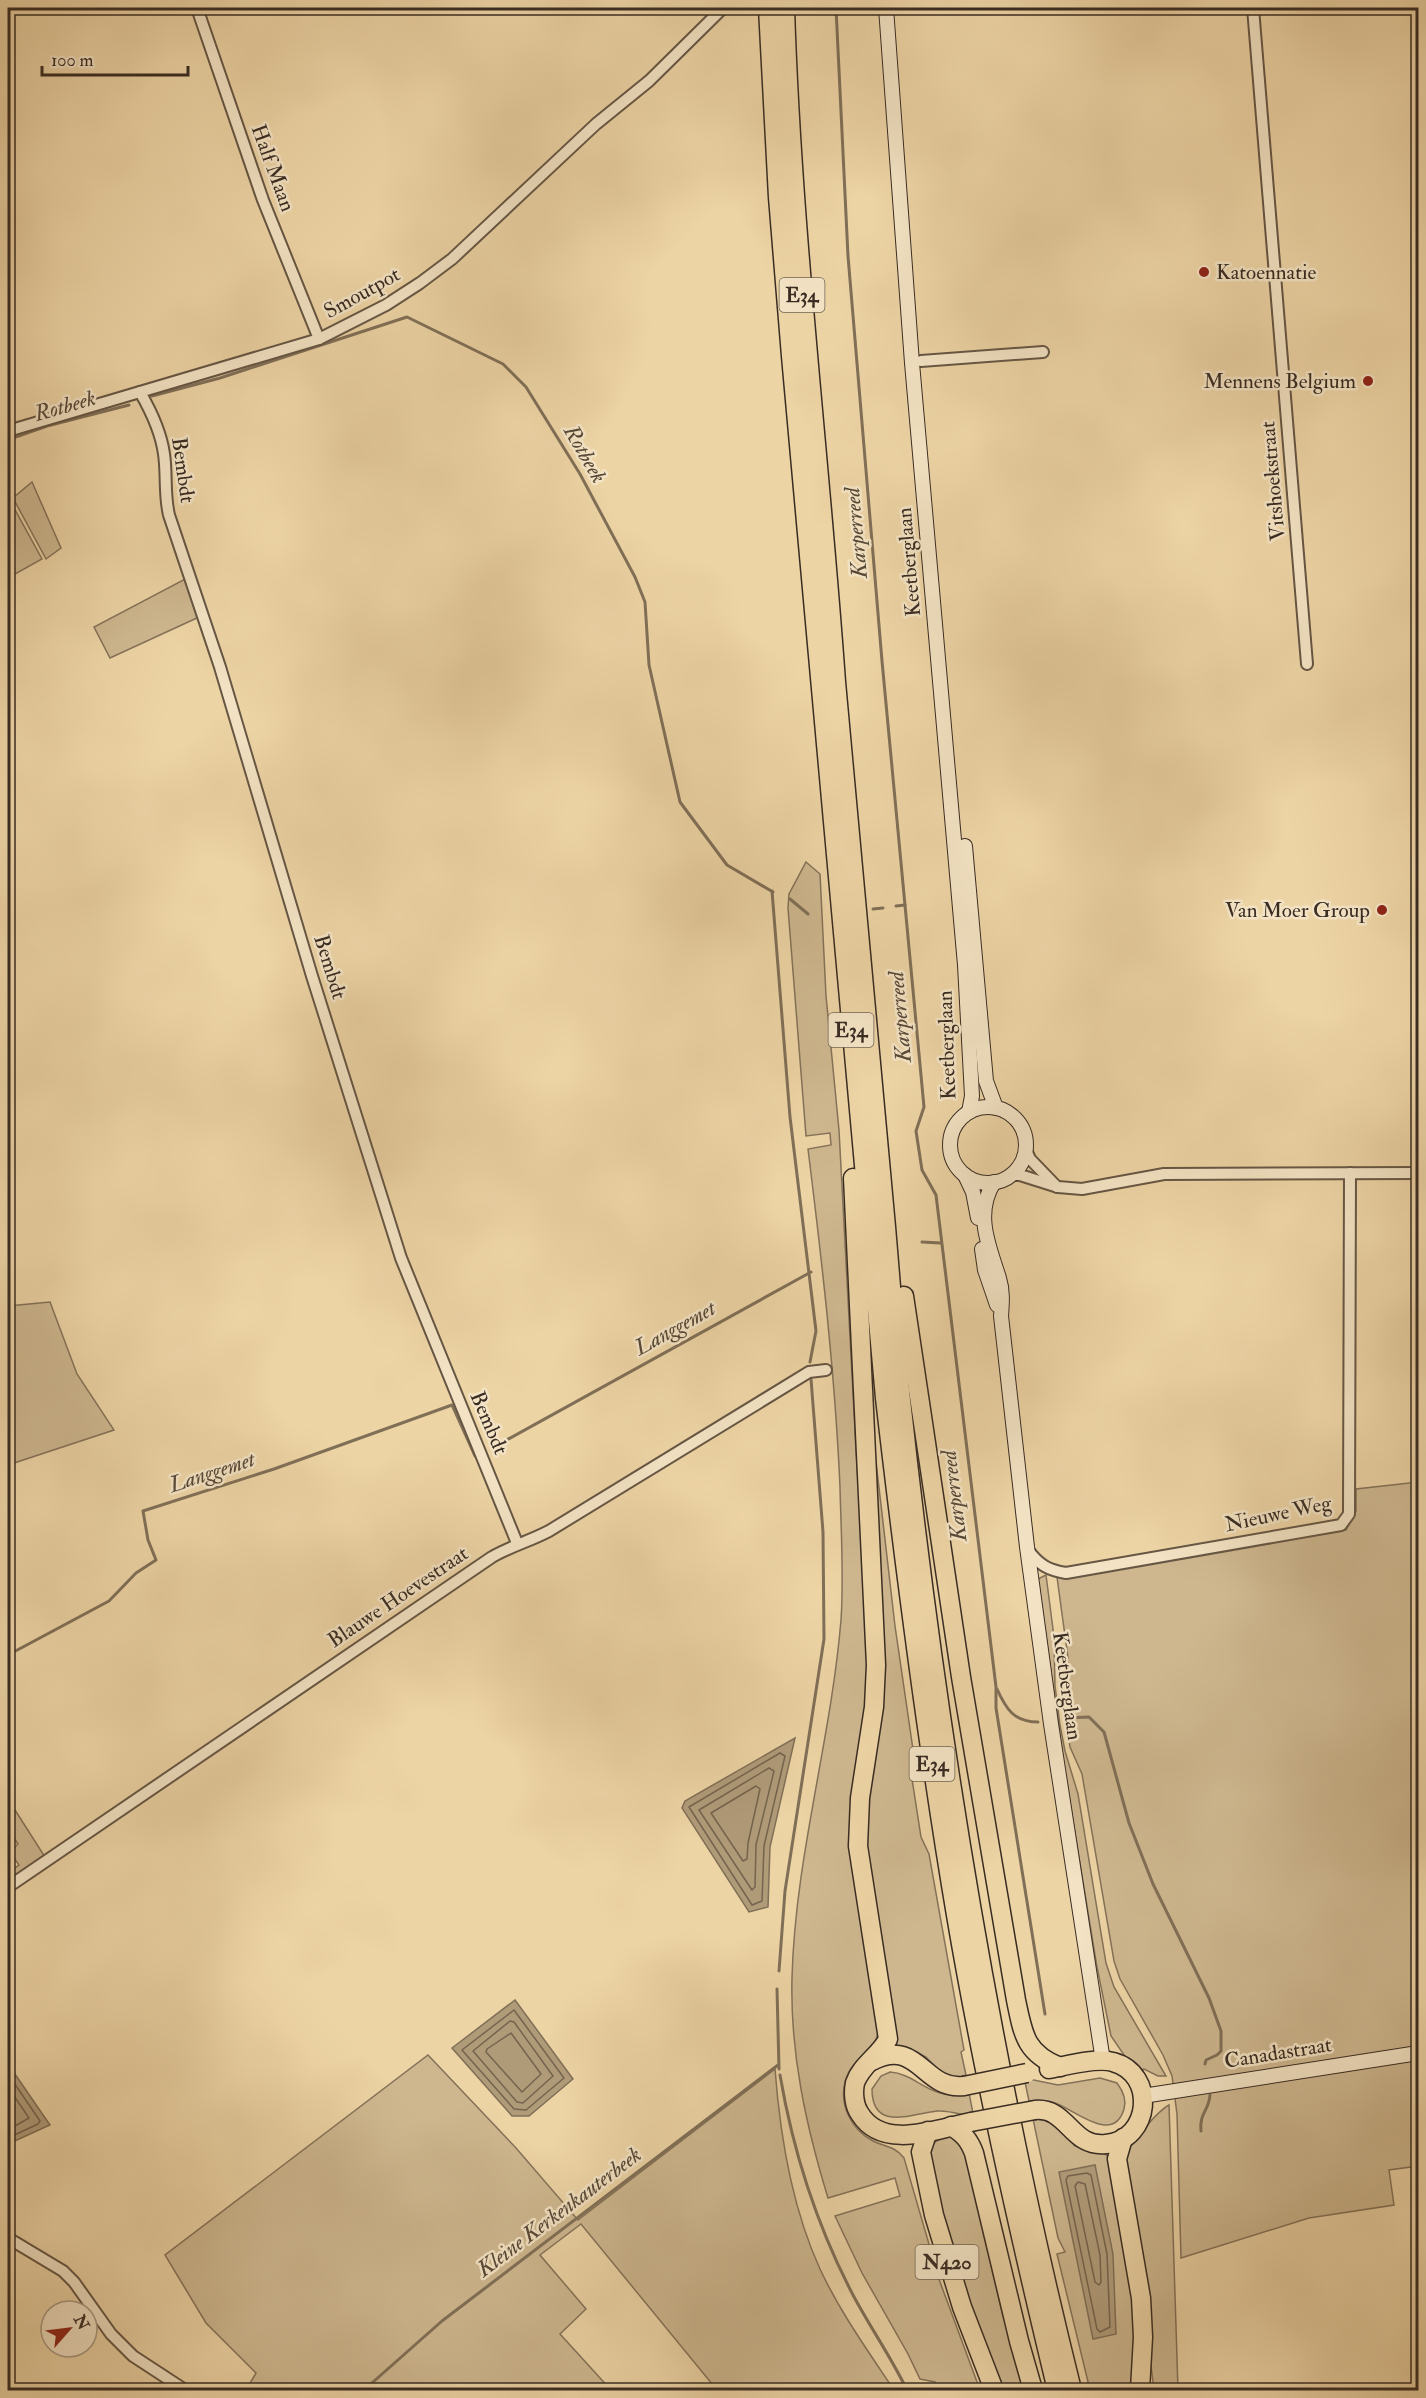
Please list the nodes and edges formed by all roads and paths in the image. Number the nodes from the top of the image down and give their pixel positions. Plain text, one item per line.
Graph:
1 (197, 8) edge
2 (723, 8) edge
3 (768, 8) edge
4 (785, 8) edge
5 (885, 8) edge
6 (894, 8) edge
7 (1253, 8) edge
8 (319, 339) junction
9 (1043, 352) dead end
10 (921, 361) junction
11 (140, 392) junction
12 (8, 431) edge
13 (1307, 664) dead end
14 (996, 1108) junction
15 (969, 1112) junction
16 (860, 1130) junction
17 (1025, 1148) junction
18 (1350, 1173) junction
19 (1419, 1173) edge
20 (965, 1175) junction
21 (1011, 1175) junction
22 (994, 1182) junction
23 (1058, 1187) junction
24 (886, 1227) junction
25 (1001, 1316) junction
26 (826, 1370) dead end
27 (517, 1543) junction
28 (1027, 1547) junction
29 (8, 1887) edge
30 (1419, 2053) edge
31 (1103, 2061) junction
32 (871, 2062) junction
33 (1060, 2067) junction
34 (1143, 2096) junction
35 (951, 2126) junction
36 (928, 2131) junction
37 (894, 2136) junction
38 (1123, 2138) junction
39 (8, 2238) edge
40 (185, 2391) edge
41 (986, 2391) edge
42 (994, 2391) edge
43 (1033, 2391) edge
44 (1057, 2391) edge
45 (1072, 2391) edge
46 (1140, 2391) edge

1 - 8 street, Half Maan
2 - 8 street, Smoutpot
3 - 16 highway, E34
4 - 24 highway, E34
5 - 15 main road, Keetberglaan
6 - 10 main road, Keetberglaan
7 - 13 street, Vitshoekstraat
8 - 11 street, Smoutpot
9 - 10 street
10 - 14 main road, Keetberglaan
11 - 12 street, Smoutpot
11 - 27 street, Bembdt
14 - 15 main road
14 - 17 main road
15 - 20 main road
16 - 32 highway
16 - 44 highway, E34
17 - 21 main road
17 - 23 street
18 - 19 street
18 - 23 street
18 - 28 street, Nieuwe Weg
20 - 22 main road
20 - 25 main road, Keetberglaan
21 - 22 main road
21 - 23 street
22 - 25 main road, Keetberglaan
24 - 33 highway
24 - 45 highway, E34
25 - 28 main road, Keetberglaan
26 - 27 street, Blauwe Hoevestraat
27 - 29 street, Blauwe Hoevestraat
28 - 31 main road, Keetberglaan
30 - 34 main road, Canadastraat
31 - 33 highway
31 - 34 highway
32 - 33 highway, bridge
32 - 37 highway, N420
34 - 38 highway
35 - 36 highway
35 - 38 highway, bridge
35 - 43 highway
36 - 37 highway
36 - 42 highway, N420
37 - 41 highway, N420
38 - 46 highway
39 - 40 street

